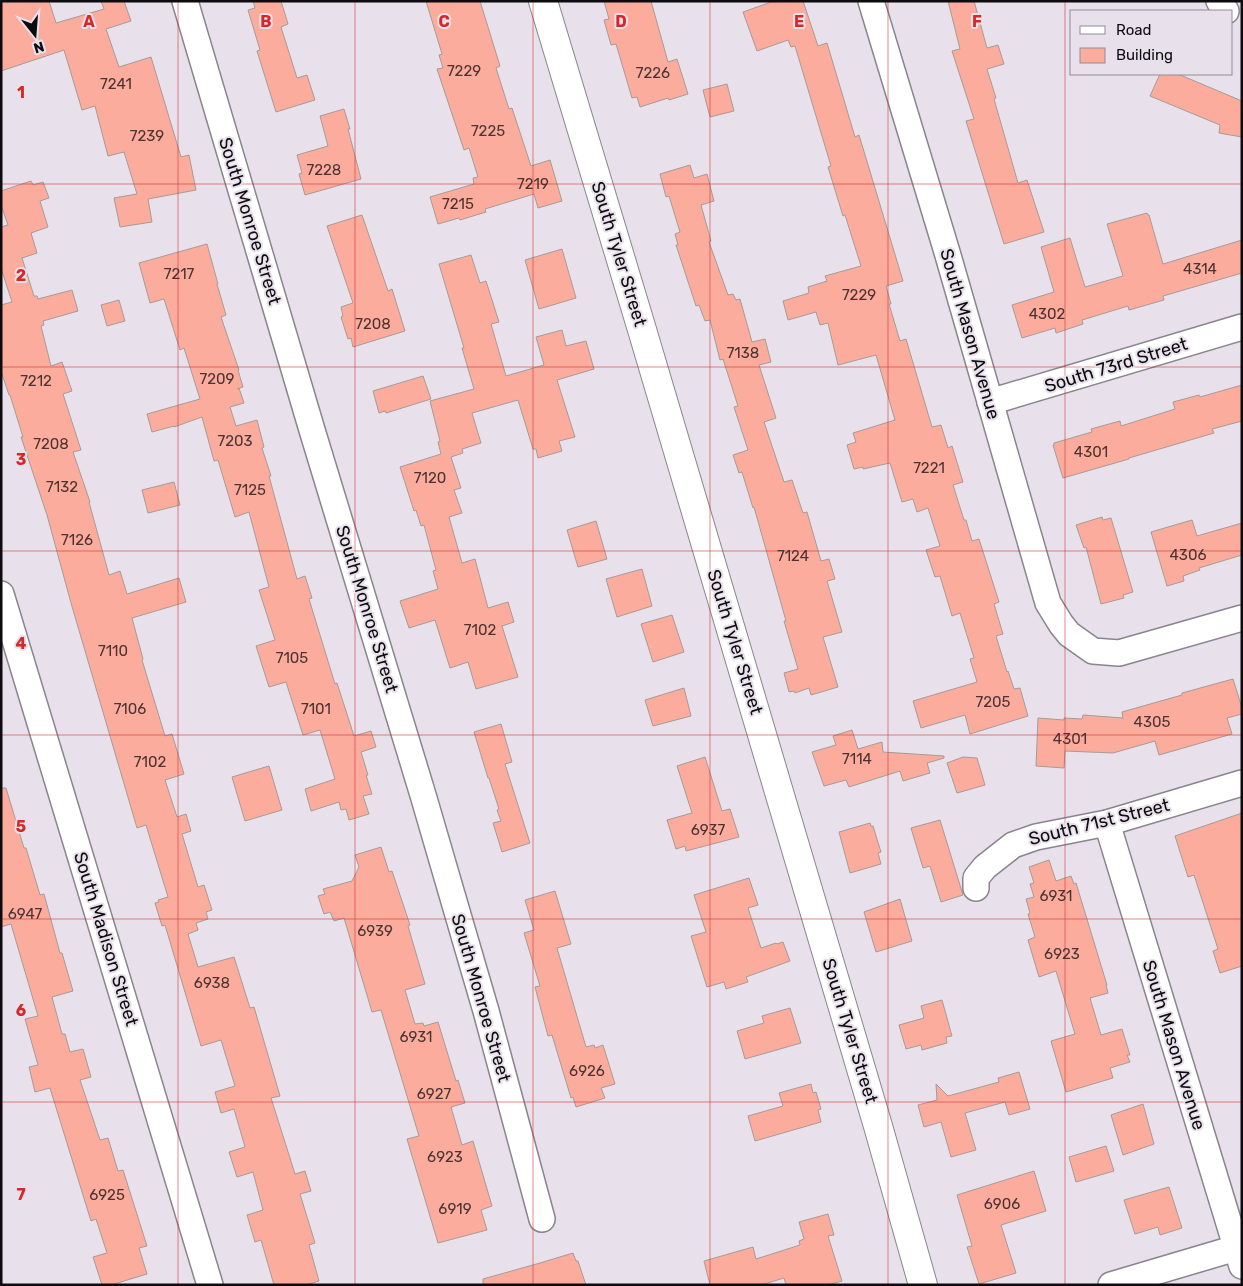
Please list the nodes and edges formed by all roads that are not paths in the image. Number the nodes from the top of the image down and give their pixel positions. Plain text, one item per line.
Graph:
1 (185, 1) edge
2 (543, 1) edge
3 (871, 1) edge
4 (1242, 327) edge
5 (990, 402) junction
6 (1, 594) edge
7 (1242, 618) edge
8 (1242, 783) edge
9 (1107, 823) junction
10 (976, 888) dead end
11 (542, 1220) dead end
12 (1239, 1257) edge
13 (210, 1285) edge
14 (924, 1285) edge
15 (1111, 1285) edge

1 - 11 street, South Monroe Street
2 - 14 street, South Tyler Street
3 - 5 street, South Mason Avenue
4 - 5 street, South 73rd Street
5 - 7 street, South Mason Avenue
6 - 13 street, South Madison Street
8 - 9 street, South 71st Street
9 - 10 street, South 71st Street
9 - 12 street, South Mason Avenue
12 - 15 street

